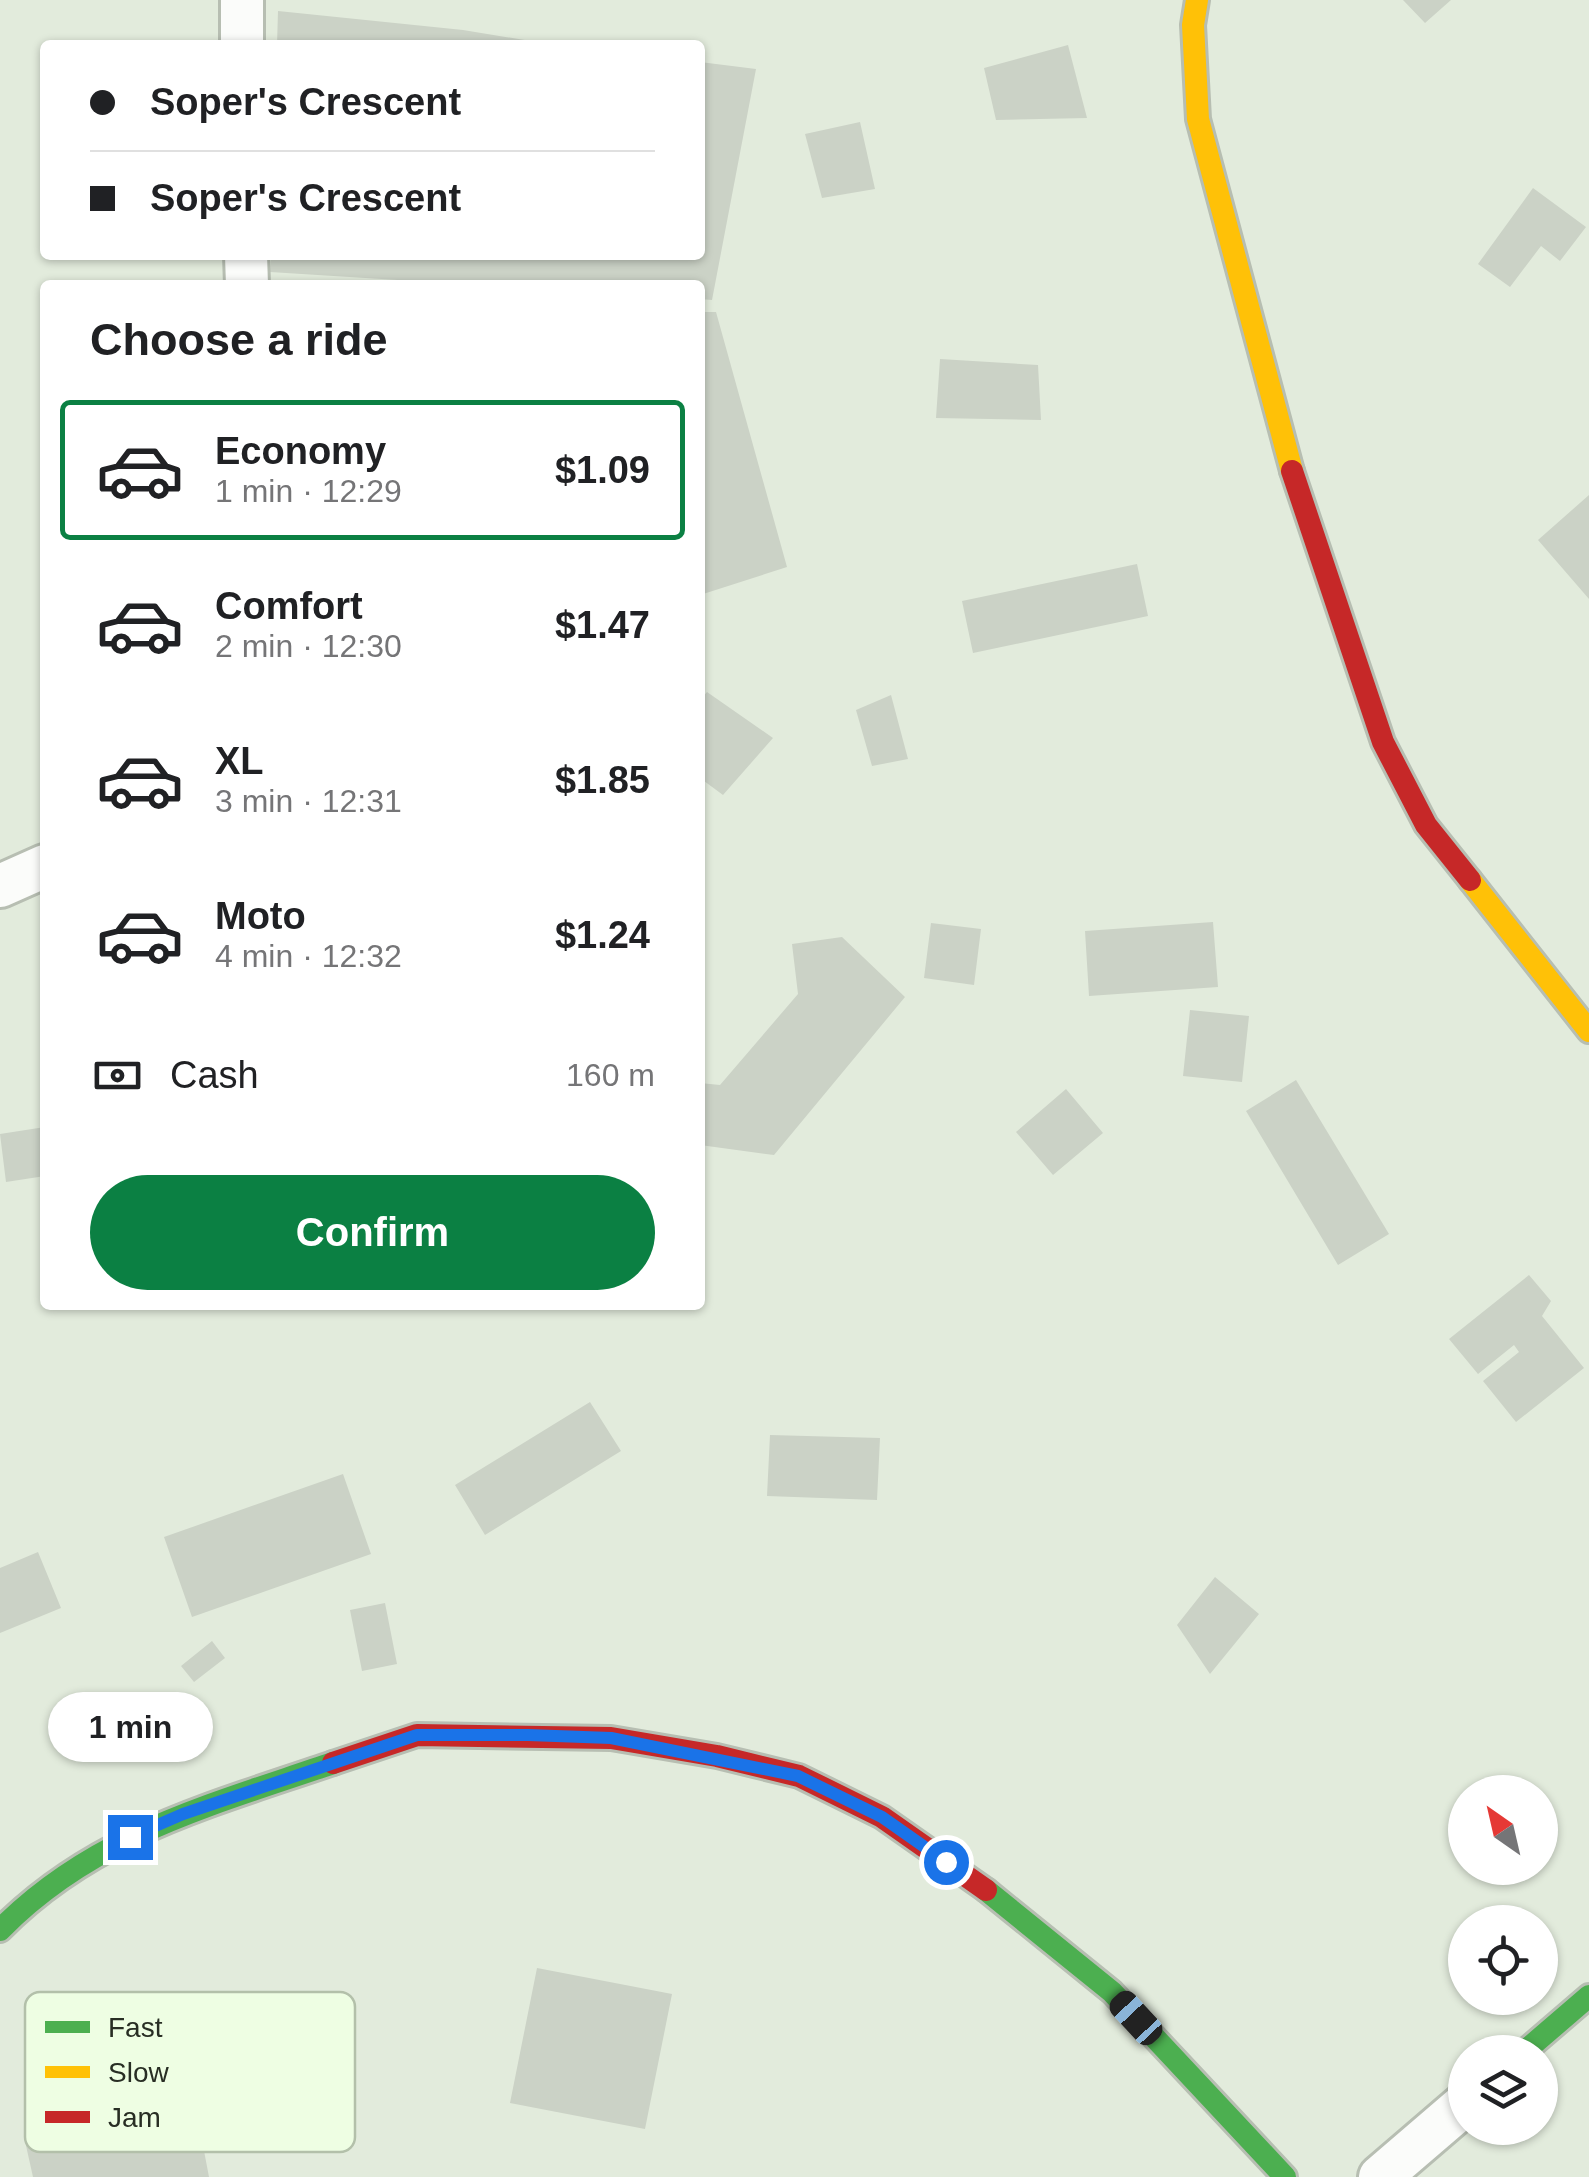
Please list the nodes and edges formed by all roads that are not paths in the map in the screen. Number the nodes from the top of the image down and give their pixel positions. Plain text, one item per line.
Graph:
1 (242, 0) edge
2 (1197, 0) edge
3 (242, 40) edge
4 (40, 868) edge
5 (0, 886) edge
6 (1589, 1030) edge
7 (0, 1930) edge
8 (1589, 1996) edge
9 (1544, 2035) edge
10 (1448, 2119) edge
11 (1284, 2177) edge
12 (1380, 2177) edge

1 - 3 street
2 - 6 street
4 - 5 street
7 - 11 street
8 - 9 street
10 - 12 street

